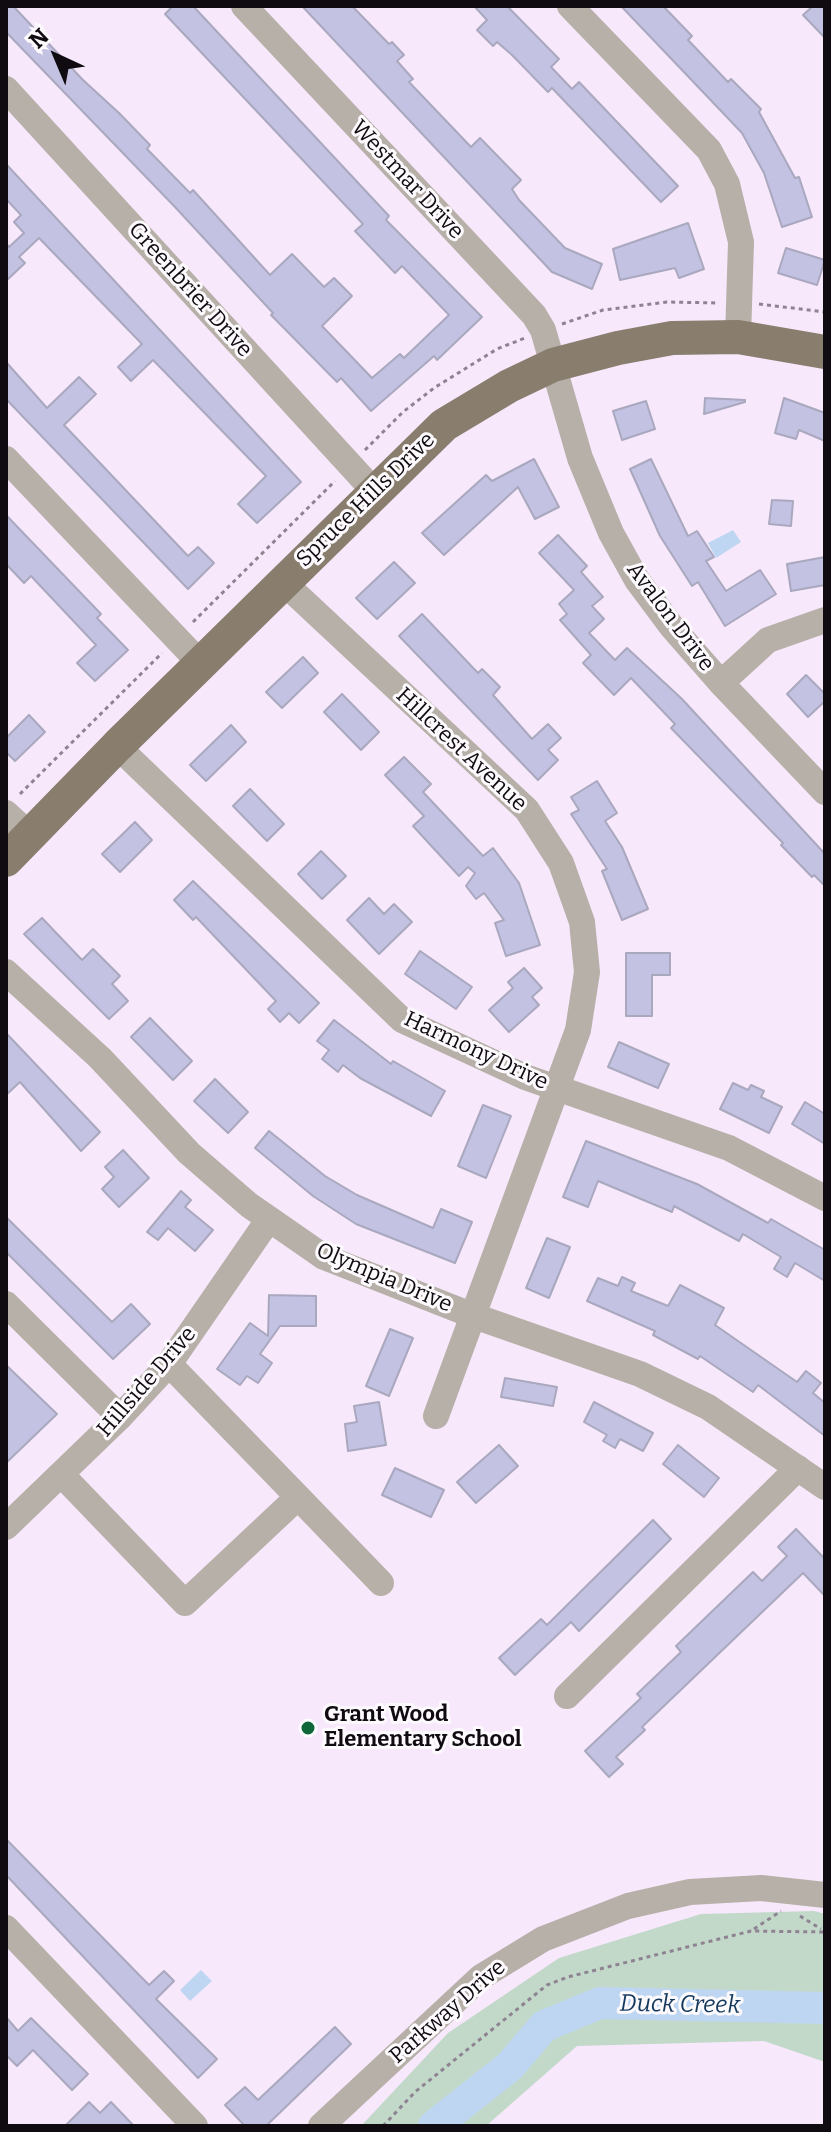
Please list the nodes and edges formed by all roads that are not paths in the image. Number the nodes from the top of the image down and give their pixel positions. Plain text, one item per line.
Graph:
1 (244, 6) edge
2 (570, 6) edge
3 (6, 89) edge
4 (738, 337) junction
5 (825, 352) edge
6 (553, 365) junction
7 (6, 459) edge
8 (374, 491) junction
9 (283, 582) junction
10 (825, 620) edge
11 (200, 663) junction
12 (721, 683) junction
13 (117, 746) junction
14 (825, 792) edge
15 (18, 824) edge
16 (6, 860) edge
17 (6, 972) edge
18 (558, 1089) junction
19 (825, 1198) edge
20 (269, 1219) junction
21 (6, 1304) edge
22 (474, 1316) junction
23 (169, 1364) junction
24 (436, 1416) dead end
25 (120, 1417) junction
26 (798, 1468) junction
27 (61, 1474) junction
28 (825, 1487) edge
29 (298, 1497) junction
30 (6, 1527) edge
31 (381, 1583) dead end
32 (567, 1696) dead end
33 (825, 1895) edge
34 (6, 1928) edge
35 (195, 2126) edge
36 (321, 2126) edge

1 - 6 street, Westmar Drive
2 - 4 street
3 - 8 street, Greenbrier Drive
4 - 5 main road, Spruce Hills Drive
4 - 6 main road, Spruce Hills Drive
6 - 8 main road, Spruce Hills Drive
6 - 12 street, Avalon Drive
7 - 11 street
8 - 9 main road, Spruce Hills Drive
9 - 11 main road, Spruce Hills Drive
9 - 18 street, Hillcrest Avenue
10 - 12 street
11 - 13 main road, Spruce Hills Drive
12 - 14 street, Avalon Drive
13 - 15 main road, Spruce Hills Drive
13 - 18 street, Harmony Drive
15 - 16 main road, Spruce Hills Drive
17 - 20 street, Olympia Drive
18 - 19 street, Harmony Drive
18 - 22 street, Hillcrest Avenue
20 - 22 street, Olympia Drive
20 - 23 street, Hillside Drive
21 - 25 street
22 - 24 street, Hillcrest Avenue
22 - 26 street, Olympia Drive
23 - 25 street, Hillside Drive
23 - 29 street
25 - 27 street, Hillside Drive
26 - 28 street, Olympia Drive
26 - 32 street
27 - 29 street
27 - 30 street, Hillside Drive
29 - 31 street
33 - 36 street, Parkway Drive
34 - 35 street

